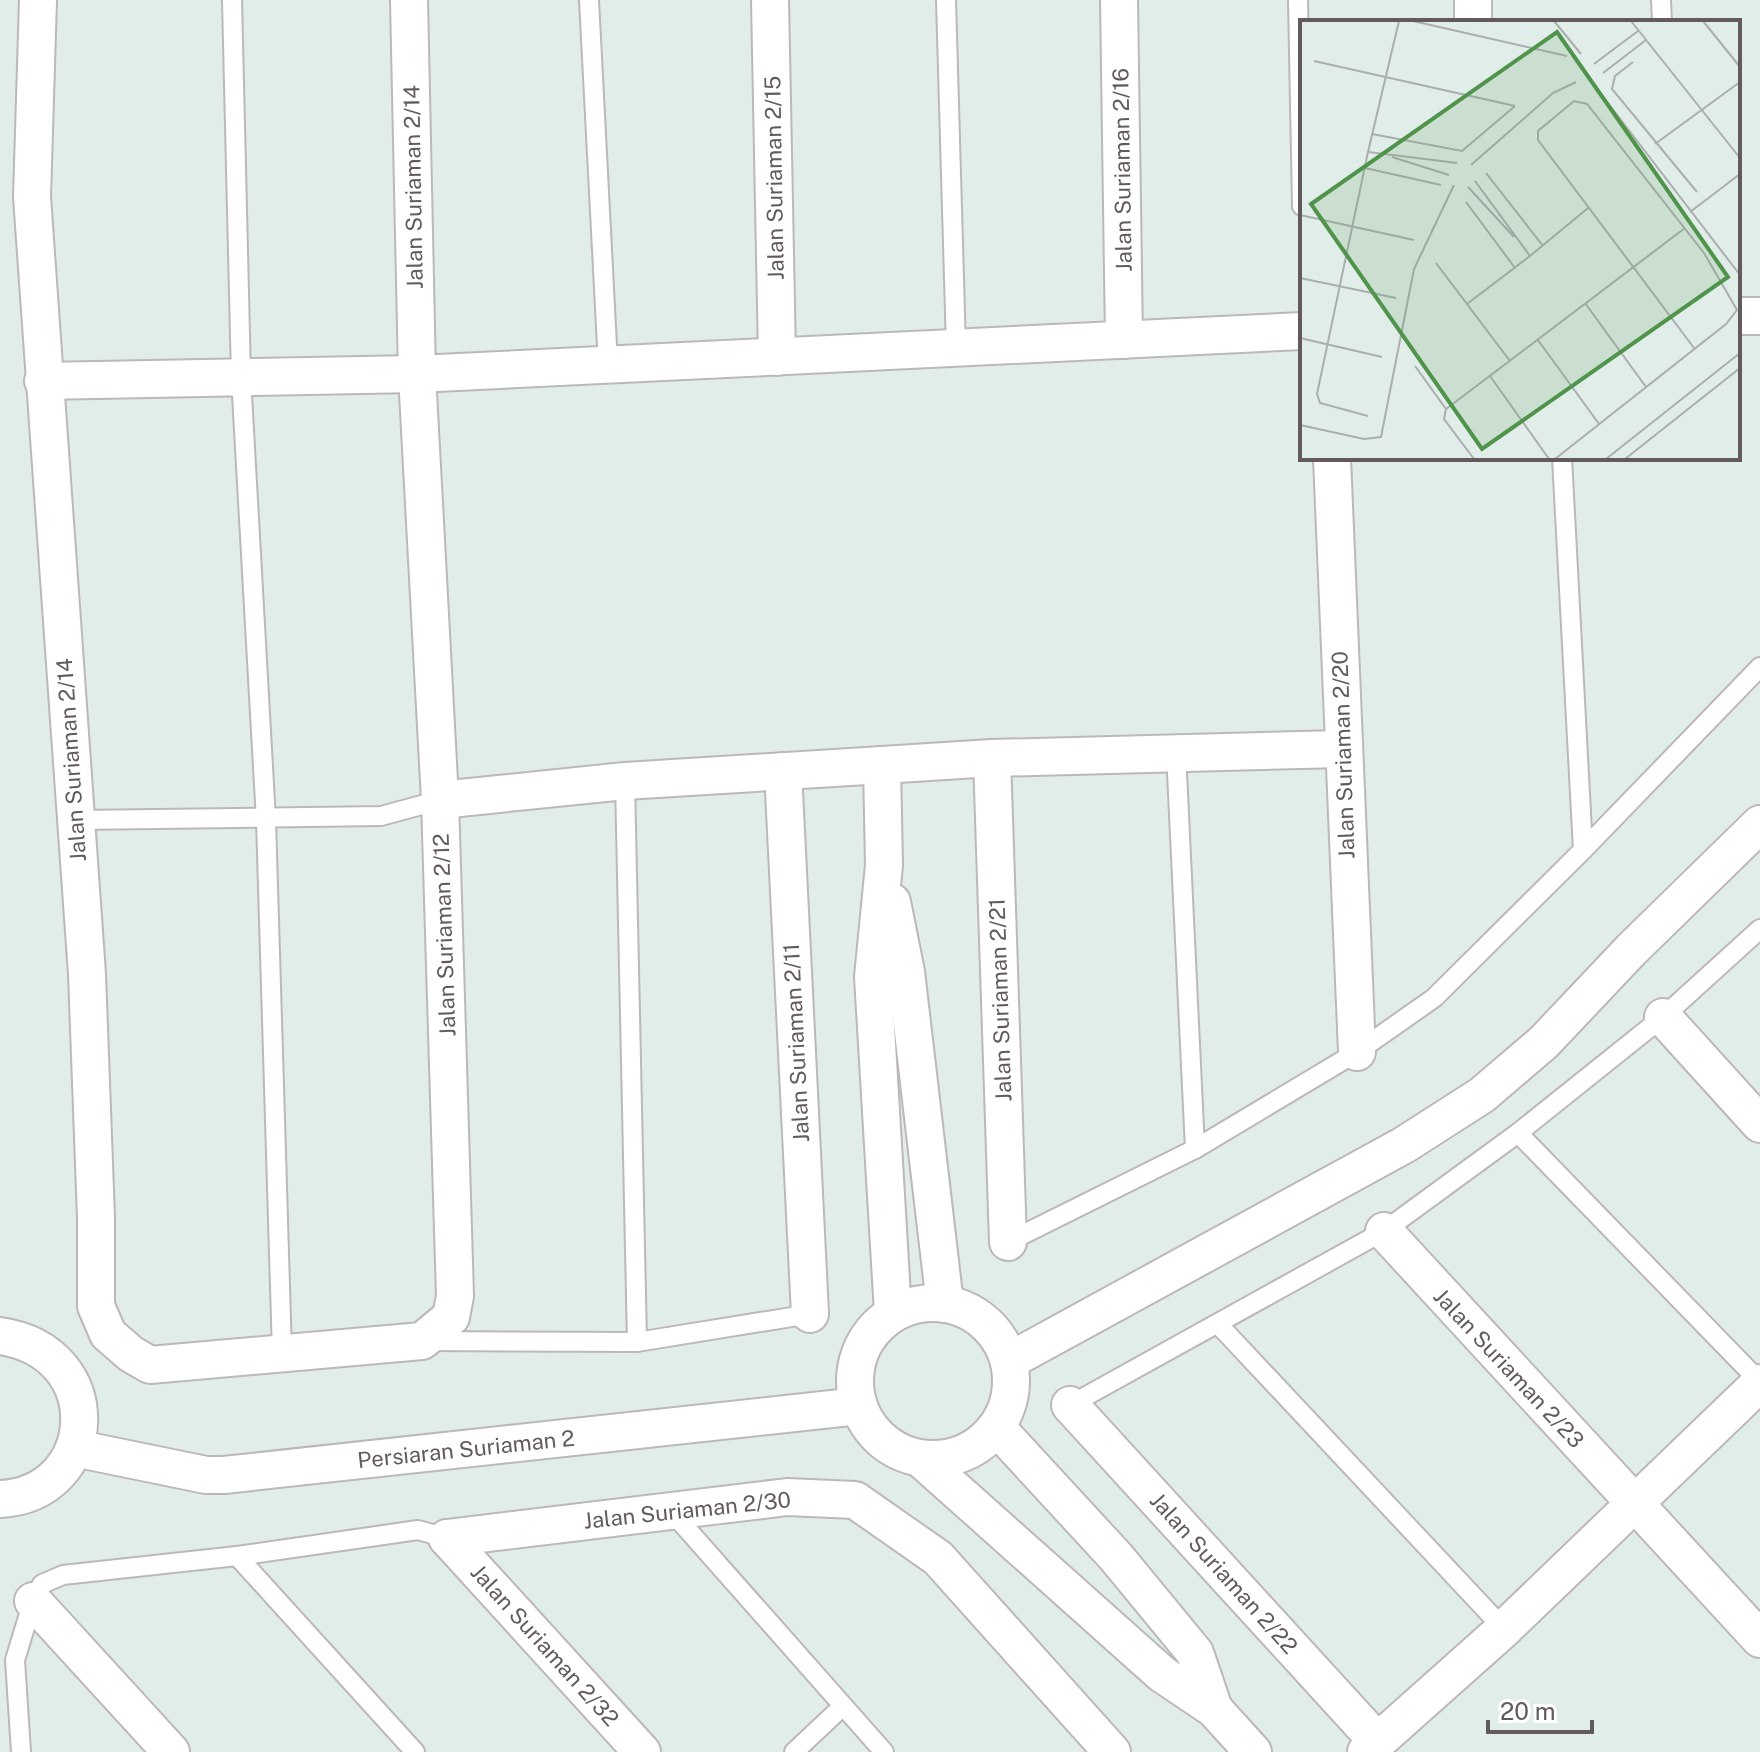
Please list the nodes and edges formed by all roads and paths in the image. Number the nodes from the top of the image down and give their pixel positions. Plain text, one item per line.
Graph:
1 (38, 0) edge
2 (232, 0) edge
3 (409, 0) edge
4 (589, 0) edge
5 (770, 0) edge
6 (946, 0) edge
7 (1119, 0) edge
8 (1298, 0) edge
9 (1661, 0) edge
10 (1662, 20) edge
11 (1300, 103) edge
12 (1300, 331) edge
13 (1124, 340) junction
14 (956, 348) junction
15 (777, 357) junction
16 (608, 365) junction
17 (417, 374) junction
18 (241, 377) junction
19 (43, 381) junction
20 (1332, 460) edge
21 (1562, 460) edge
22 (1760, 667) edge
23 (1342, 749) junction
24 (1176, 752) junction
25 (992, 758) junction
26 (882, 765) junction
27 (783, 771) junction
28 (625, 781) junction
29 (440, 800) junction
30 (76, 820) junction
31 (266, 820) junction
32 (1760, 824) edge
33 (1583, 850) junction
34 (884, 865) junction
35 (1760, 929) edge
36 (1663, 1017) junction
37 (1357, 1052) junction
38 (1760, 1124) edge
39 (1518, 1133) junction
40 (1195, 1149) junction
41 (1384, 1231) junction
42 (1008, 1242) joint
43 (945, 1304) junction
44 (893, 1313) junction
45 (810, 1314) joint
46 (1218, 1324) junction
47 (0, 1336) edge
48 (422, 1341) junction
49 (637, 1342) junction
50 (282, 1353) junction
51 (1009, 1361) junction
52 (1760, 1382) edge
53 (1070, 1405) joint
54 (859, 1406) junction
55 (997, 1428) junction
56 (74, 1448) junction
57 (921, 1459) junction
58 (0, 1499) edge
59 (1635, 1504) junction
60 (671, 1511) junction
61 (447, 1538) junction
62 (237, 1556) junction
63 (33, 1601) junction
64 (1504, 1629) junction
65 (1760, 1639) edge
66 (843, 1706) junction
67 (1214, 1709) junction
68 (1371, 1746) edge
69 (21, 1752) edge
70 (171, 1752) edge
71 (415, 1752) edge
72 (642, 1752) edge
73 (794, 1752) edge
74 (884, 1752) edge
75 (1112, 1752) edge
76 (1253, 1752) edge

1 - 19 street, Jalan Suriaman 2/14
2 - 18 lane
3 - 17 street, Jalan Suriaman 2/14
4 - 16 lane
5 - 15 street, Jalan Suriaman 2/15
6 - 14 lane
7 - 13 street, Jalan Suriaman 2/16
8 - 11 lane
9 - 10 lane
12 - 13 street
13 - 14 street
14 - 15 street
15 - 16 street
16 - 17 street
17 - 18 street
17 - 29 street, Jalan Suriaman 2/12
18 - 19 street
18 - 31 lane
19 - 30 street, Jalan Suriaman 2/14
20 - 23 street, Jalan Suriaman 2/20
21 - 33 lane
22 - 33 lane
23 - 24 street
23 - 37 street, Jalan Suriaman 2/20
24 - 25 street
24 - 40 lane
25 - 26 street
25 - 42 street, Jalan Suriaman 2/21
26 - 27 street
26 - 34 street
27 - 28 street
27 - 45 street, Jalan Suriaman 2/11
28 - 29 street
28 - 49 lane
29 - 31 lane
29 - 48 street, Jalan Suriaman 2/12
30 - 31 lane
30 - 50 street, Jalan Suriaman 2/14
31 - 50 lane
32 - 51 street
33 - 37 lane
34 - 43 street
34 - 44 street
35 - 36 lane
36 - 38 street
36 - 39 lane
37 - 40 lane
39 - 41 lane
39 - 52 lane
40 - 42 lane
41 - 46 lane
41 - 59 street, Jalan Suriaman 2/23
43 - 44 street
43 - 51 street
44 - 54 street
45 - 49 lane
46 - 53 lane
46 - 64 lane
47 - 56 street
48 - 49 lane
48 - 50 street
51 - 55 street
52 - 59 street
53 - 68 street, Jalan Suriaman 2/22
54 - 56 street, Persiaran Suriaman 2
54 - 57 street
55 - 57 street
55 - 67 street
56 - 58 street
57 - 67 street
59 - 64 street
59 - 65 street, Jalan Suriaman 2/23
60 - 61 street, Jalan Suriaman 2/30
60 - 66 lane
60 - 75 street, Jalan Suriaman 2/30
61 - 62 lane
61 - 72 street, Jalan Suriaman 2/32
62 - 63 lane
62 - 71 lane
63 - 69 lane
63 - 70 street
64 - 68 street
66 - 73 lane
66 - 74 lane
67 - 76 street

